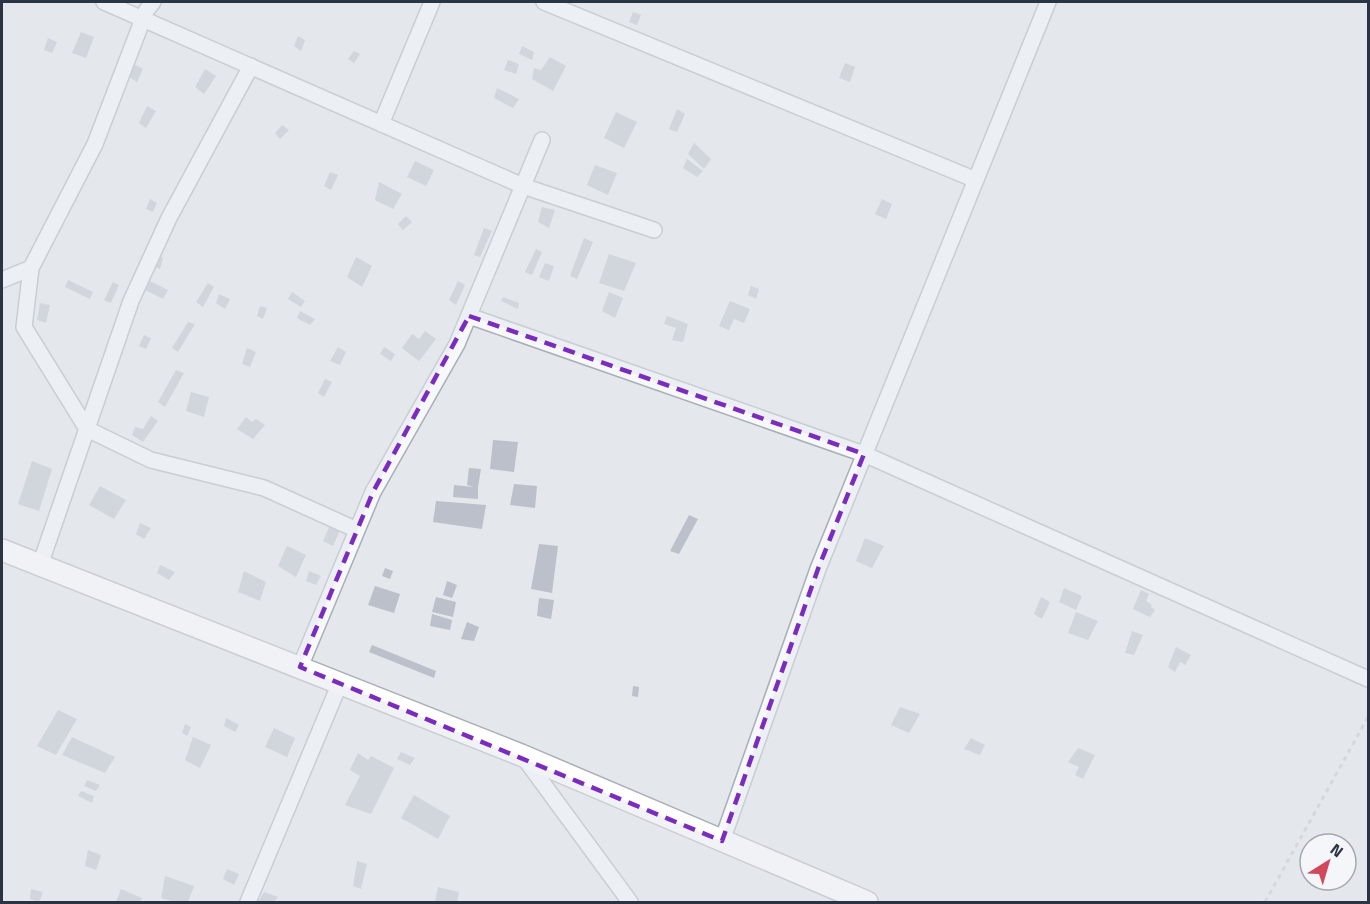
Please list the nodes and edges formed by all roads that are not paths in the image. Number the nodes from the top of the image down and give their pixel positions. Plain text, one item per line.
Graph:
1 (104, 2) edge
2 (153, 2) edge
3 (432, 2) edge
4 (544, 2) edge
5 (1048, 2) edge
6 (143, 19) junction
7 (251, 66) junction
8 (381, 124) junction
9 (542, 140) dead end
10 (976, 180) junction
11 (523, 186) junction
12 (654, 230) dead end
13 (31, 268) junction
14 (2, 280) edge
15 (469, 316) junction
16 (87, 429) junction
17 (864, 454) junction
18 (357, 530) junction
19 (2, 550) edge
20 (40, 565) junction
21 (300, 668) junction
22 (1368, 679) edge
23 (340, 683) junction
24 (521, 755) junction
25 (722, 841) junction
26 (248, 903) edge
27 (630, 903) edge
28 (867, 903) edge

1 - 6 street
2 - 6 street
3 - 8 street
4 - 10 street
5 - 10 street
6 - 7 street
6 - 13 street
7 - 8 street
7 - 16 street
8 - 11 street
9 - 11 street
10 - 17 street
11 - 12 street
11 - 15 street
13 - 14 street
13 - 16 street
15 - 17 street
15 - 18 street
16 - 18 street
16 - 20 street
17 - 22 street
17 - 25 street
18 - 21 street
19 - 20 main road
20 - 21 main road
21 - 23 main road
23 - 24 main road
23 - 26 street
24 - 25 main road
24 - 27 street
25 - 28 main road

